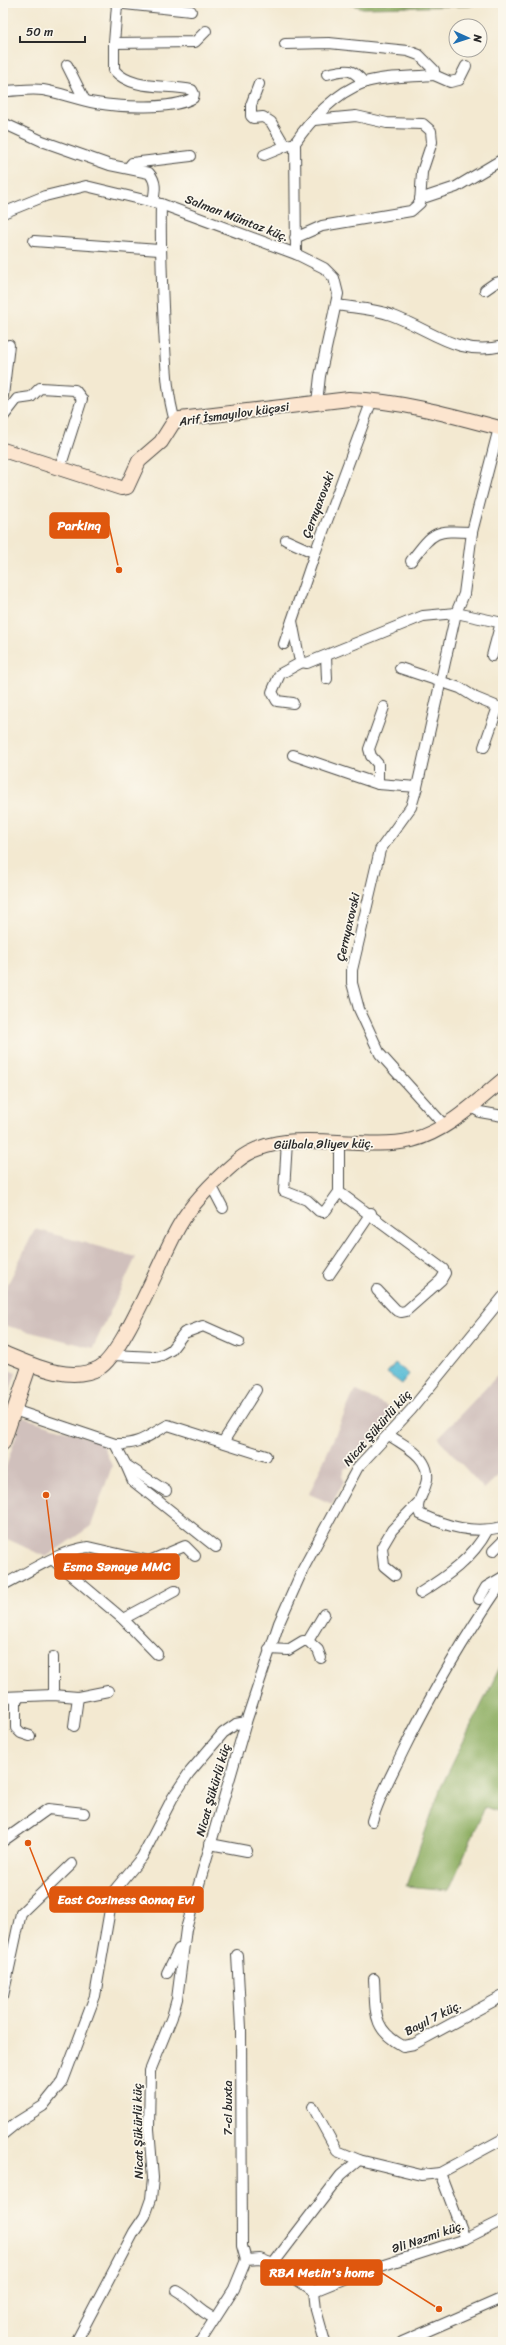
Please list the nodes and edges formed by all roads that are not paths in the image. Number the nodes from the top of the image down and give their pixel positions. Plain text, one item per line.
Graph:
1 (116, 4) edge
2 (190, 11) dead end
3 (206, 31) dead end
4 (114, 42) junction
5 (285, 44) dead end
6 (67, 65) dead end
7 (466, 66) dead end
8 (327, 74) dead end
9 (434, 75) junction
10 (364, 83) junction
11 (260, 84) dead end
12 (3, 91) edge
13 (84, 99) junction
14 (314, 120) junction
15 (3, 124) edge
16 (295, 143) junction
17 (285, 146) junction
18 (264, 155) dead end
19 (191, 156) dead end
20 (503, 159) edge
21 (128, 168) junction
22 (420, 200) junction
23 (157, 203) junction
24 (3, 213) edge
25 (296, 238) junction
26 (34, 241) dead end
27 (160, 250) junction
28 (296, 254) junction
29 (503, 281) edge
30 (485, 290) dead end
31 (337, 305) junction
32 (9, 345) dead end
33 (503, 346) edge
34 (3, 396) edge
35 (372, 400) junction
36 (317, 403) junction
37 (3, 417) edge
38 (175, 421) junction
39 (501, 428) edge
40 (3, 450) edge
41 (60, 468) junction
42 (472, 532) junction
43 (286, 540) dead end
44 (314, 552) junction
45 (411, 560) dead end
46 (456, 613) junction
47 (292, 621) junction
48 (502, 622) edge
49 (284, 644) dead end
50 (326, 656) junction
51 (492, 656) dead end
52 (302, 662) junction
53 (400, 668) dead end
54 (328, 679) dead end
55 (441, 682) junction
56 (293, 703) dead end
57 (384, 707) dead end
58 (500, 709) edge
59 (484, 747) dead end
60 (293, 755) dead end
61 (378, 784) junction
62 (417, 788) junction
63 (503, 1080) edge
64 (471, 1107) junction
65 (503, 1116) edge
66 (444, 1125) junction
67 (287, 1142) junction
68 (339, 1142) junction
69 (211, 1185) junction
70 (339, 1192) junction
71 (223, 1208) dead end
72 (371, 1213) junction
73 (328, 1275) dead end
74 (377, 1290) dead end
75 (503, 1297) edge
76 (239, 1342) dead end
77 (3, 1353) edge
78 (112, 1355) junction
79 (30, 1364) junction
80 (256, 1390) dead end
81 (14, 1410) junction
82 (389, 1435) junction
83 (222, 1442) junction
84 (3, 1443) edge
85 (115, 1444) junction
86 (266, 1456) dead end
87 (126, 1465) junction
88 (166, 1491) dead end
89 (417, 1504) junction
90 (503, 1527) edge
91 (487, 1531) junction
92 (503, 1541) edge
93 (216, 1547) dead end
94 (492, 1551) dead end
95 (195, 1556) dead end
96 (53, 1560) junction
97 (395, 1575) dead end
98 (503, 1577) edge
99 (503, 1580) edge
100 (3, 1585) edge
101 (175, 1592) dead end
102 (420, 1593) dead end
103 (479, 1599) dead end
104 (324, 1614) dead end
105 (123, 1619) junction
106 (308, 1641) junction
107 (269, 1649) junction
108 (157, 1654) dead end
109 (53, 1658) dead end
110 (321, 1658) dead end
111 (108, 1690) dead end
112 (53, 1695) junction
113 (3, 1697) edge
114 (78, 1697) junction
115 (16, 1698) junction
116 (246, 1722) junction
117 (74, 1726) dead end
118 (30, 1736) dead end
119 (84, 1814) dead end
120 (372, 1821) dead end
121 (3, 1841) edge
122 (210, 1844) junction
123 (247, 1850) dead end
124 (72, 1864) dead end
125 (182, 1946) junction
126 (237, 1955) dead end
127 (5, 1969) edge
128 (167, 1973) dead end
129 (374, 1978) dead end
130 (3, 1996) edge
131 (503, 1996) edge
132 (313, 2107) dead end
133 (3, 2134) edge
134 (503, 2139) edge
135 (359, 2160) junction
136 (440, 2173) junction
137 (503, 2220) edge
138 (466, 2239) junction
139 (246, 2260) junction
140 (273, 2264) junction
141 (177, 2290) dead end
142 (314, 2291) junction
143 (503, 2298) edge
144 (214, 2318) junction
145 (76, 2342) edge
146 (200, 2342) edge
147 (325, 2342) edge
148 (402, 2342) edge

1 - 2 street
1 - 4 street
3 - 4 street
4 - 13 street
5 - 9 street
6 - 13 street
7 - 9 street
8 - 10 street
9 - 10 street
10 - 14 street
11 - 17 street
12 - 13 street
14 - 16 street
14 - 22 street
15 - 21 street
16 - 17 street
16 - 25 street
17 - 18 street
19 - 21 street
20 - 22 street
21 - 23 street
22 - 25 street
23 - 24 street, Salman Mümtaz küç.
23 - 27 street
23 - 28 street, Salman Mümtaz küç.
25 - 28 street
26 - 27 street
27 - 38 street
28 - 31 street, Salman Mümtaz küç.
29 - 30 street
31 - 33 street
31 - 36 street, Salman Mümtaz küç.
32 - 34 street
35 - 36 street, Arif İsmayılov küçəsi
35 - 39 street, Arif İsmayılov küçəsi
35 - 44 street, Çernyaxovski
36 - 38 street, Arif İsmayılov küçəsi
37 - 41 street
38 - 41 street, Arif İsmayılov küçəsi
39 - 42 street, Çernyaxovski
40 - 41 street, Arif İsmayılov küçəsi
42 - 45 street
42 - 46 street, Çernyaxovski
43 - 44 street
44 - 47 street, Çernyaxovski
46 - 48 street
46 - 50 street
46 - 55 street, Çernyaxovski
47 - 49 street, Çernyaxovski
47 - 52 street
48 - 51 street
50 - 52 street
50 - 54 street
52 - 56 street
53 - 55 street
55 - 58 street
55 - 62 street, Çernyaxovski
57 - 61 street
58 - 59 street
60 - 61 street
61 - 62 street
62 - 66 street, Çernyaxovski
63 - 64 street, Gülbala Əliyev küç.
64 - 65 street
64 - 66 street, Gülbala Əliyev küç.
66 - 68 street, Gülbala Əliyev küç.
67 - 68 street, Gülbala Əliyev küç.
67 - 69 street, Gülbala Əliyev küç.
67 - 70 street
68 - 70 street
69 - 71 street
69 - 78 street, Gülbala Əliyev küç.
70 - 72 street
72 - 73 street
72 - 74 street
75 - 82 street, Nicat Şükürlü küç
76 - 78 street
77 - 79 street, Gülbala Əliyev küç.
78 - 79 street, Gülbala Əliyev küç.
79 - 81 street
80 - 83 street
81 - 84 street
81 - 85 street
82 - 89 street
82 - 107 street, Nicat Şükürlü küç
83 - 85 street
83 - 86 street
85 - 87 street
87 - 88 street
87 - 93 street
89 - 91 street
89 - 97 street
90 - 91 street
91 - 102 street
92 - 94 street
95 - 96 street
96 - 100 street
96 - 105 street
98 - 103 street
99 - 120 street
101 - 105 street
104 - 106 street
105 - 108 street
106 - 107 street
106 - 110 street
107 - 116 street, Nicat Şükürlü küç
109 - 112 street
111 - 114 street
112 - 114 street
112 - 115 street
113 - 115 street
114 - 117 street
115 - 118 street
116 - 122 street, Nicat Şükürlü küç
116 - 133 street
119 - 121 street
122 - 123 street
122 - 125 street, Nicat Şükürlü küç
124 - 127 street
125 - 128 street
125 - 145 street, Nicat Şükürlü küç
126 - 139 street, 7-ci buxta
127 - 130 street
129 - 131 street, Bayıl 7 küç.
132 - 135 street
134 - 136 street
135 - 136 street
135 - 140 street
136 - 138 street
137 - 138 street, Əli Nəzmi küç.
138 - 142 street, Əli Nəzmi küç.
139 - 140 street
139 - 144 street
140 - 142 street
141 - 144 street
142 - 147 street
143 - 148 street
144 - 146 street

